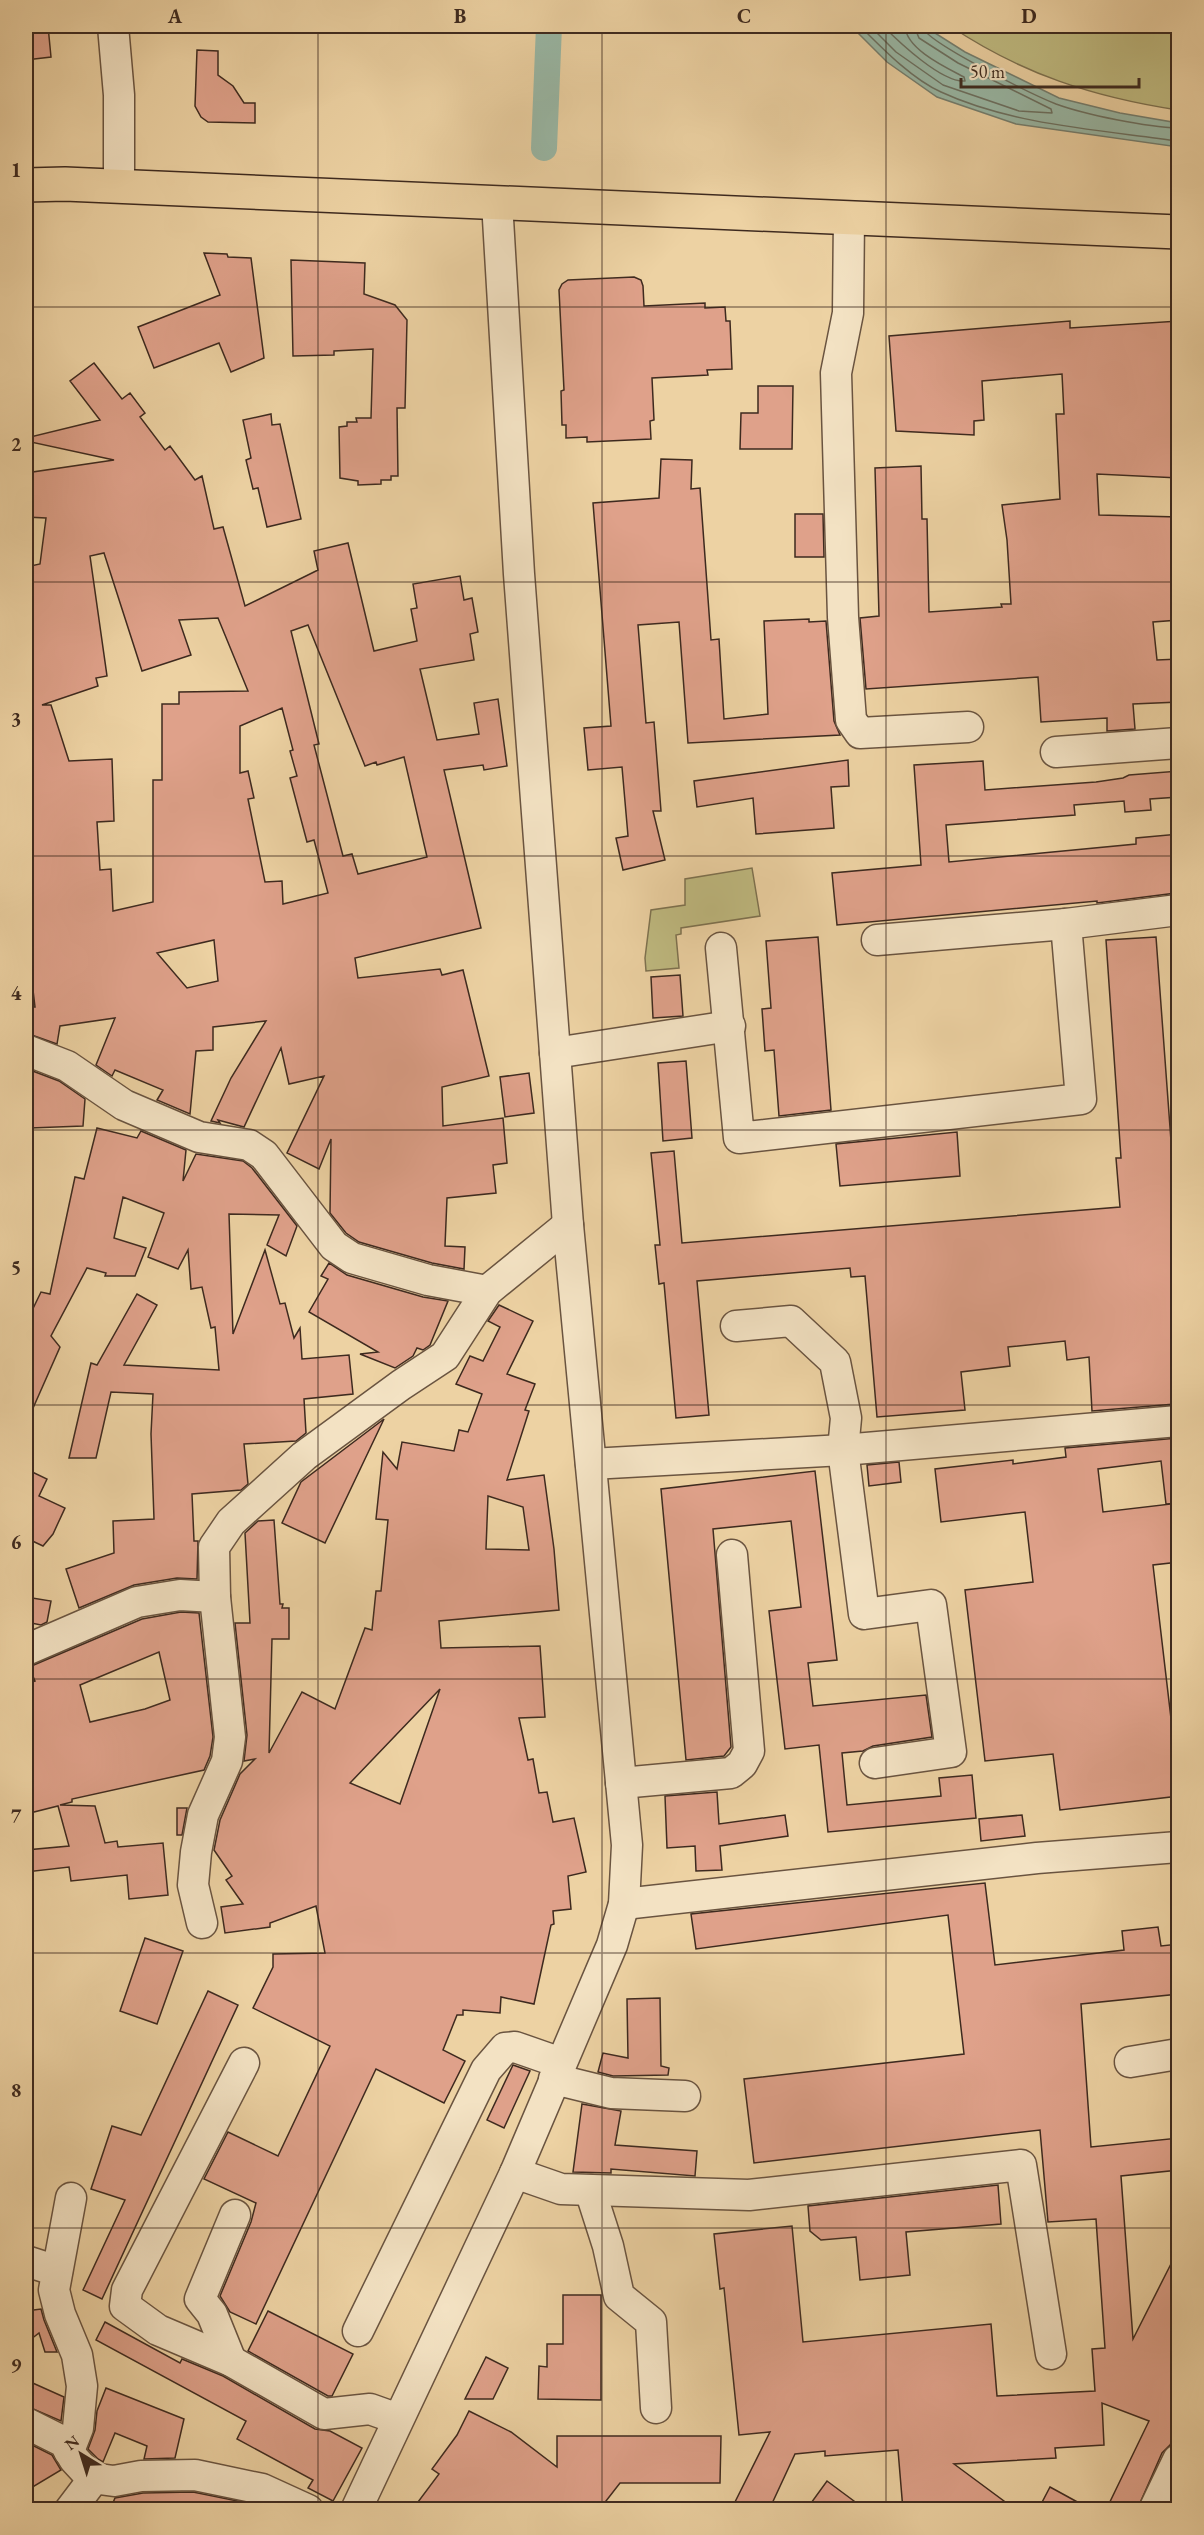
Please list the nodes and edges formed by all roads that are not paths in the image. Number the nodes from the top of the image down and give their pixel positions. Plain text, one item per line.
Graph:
1 (113, 26) edge
2 (26, 185) edge
3 (119, 186) junction
4 (497, 202) junction
5 (849, 218) junction
6 (1179, 232) edge
7 (968, 727) dead end
8 (1179, 743) edge
9 (1056, 752) dead end
10 (1179, 910) edge
11 (1066, 924) junction
12 (877, 940) dead end
13 (721, 948) dead end
14 (730, 1026) junction
15 (26, 1050) edge
16 (555, 1053) junction
17 (568, 1225) junction
18 (487, 1291) junction
19 (736, 1326) dead end
20 (1179, 1421) edge
21 (843, 1450) junction
22 (591, 1464) junction
23 (732, 1555) dead end
24 (215, 1597) junction
25 (26, 1650) edge
26 (875, 1762) dead end
27 (621, 1783) junction
28 (1179, 1847) edge
29 (624, 1904) junction
30 (202, 1923) dead end
31 (1179, 2054) edge
32 (244, 2062) dead end
33 (1130, 2062) dead end
34 (558, 2071) junction
35 (685, 2096) dead end
36 (515, 2173) junction
37 (590, 2190) junction
38 (71, 2198) dead end
39 (235, 2215) dead end
40 (26, 2261) edge
41 (57, 2271) junction
42 (358, 2331) dead end
43 (1051, 2355) dead end
44 (231, 2361) junction
45 (656, 2408) dead end
46 (398, 2419) junction
47 (26, 2423) edge
48 (69, 2451) junction
49 (1179, 2460) edge
50 (95, 2477) junction
51 (70, 2510) edge
52 (308, 2510) edge
53 (356, 2510) edge
54 (1154, 2510) edge

1 - 3 street
2 - 3 main road
3 - 4 main road
4 - 5 main road
4 - 16 street
5 - 6 main road
5 - 7 street
8 - 9 street
10 - 11 street
11 - 12 street
11 - 14 street
13 - 14 street
14 - 16 street
15 - 18 street
16 - 17 street
17 - 18 street
17 - 22 street
18 - 24 street
19 - 21 street
20 - 21 street
21 - 22 street
21 - 26 street
22 - 27 street
23 - 27 street
24 - 25 street
24 - 30 street
27 - 29 street
28 - 29 street
29 - 34 street
31 - 33 street
32 - 44 street
34 - 35 street
34 - 36 street
34 - 42 street
36 - 37 street
36 - 46 street
37 - 43 street
37 - 45 street
38 - 41 street
39 - 44 street
40 - 41 street
41 - 48 street
44 - 46 street
46 - 53 street
47 - 48 street
48 - 50 street
49 - 54 street
50 - 51 street
50 - 52 street

